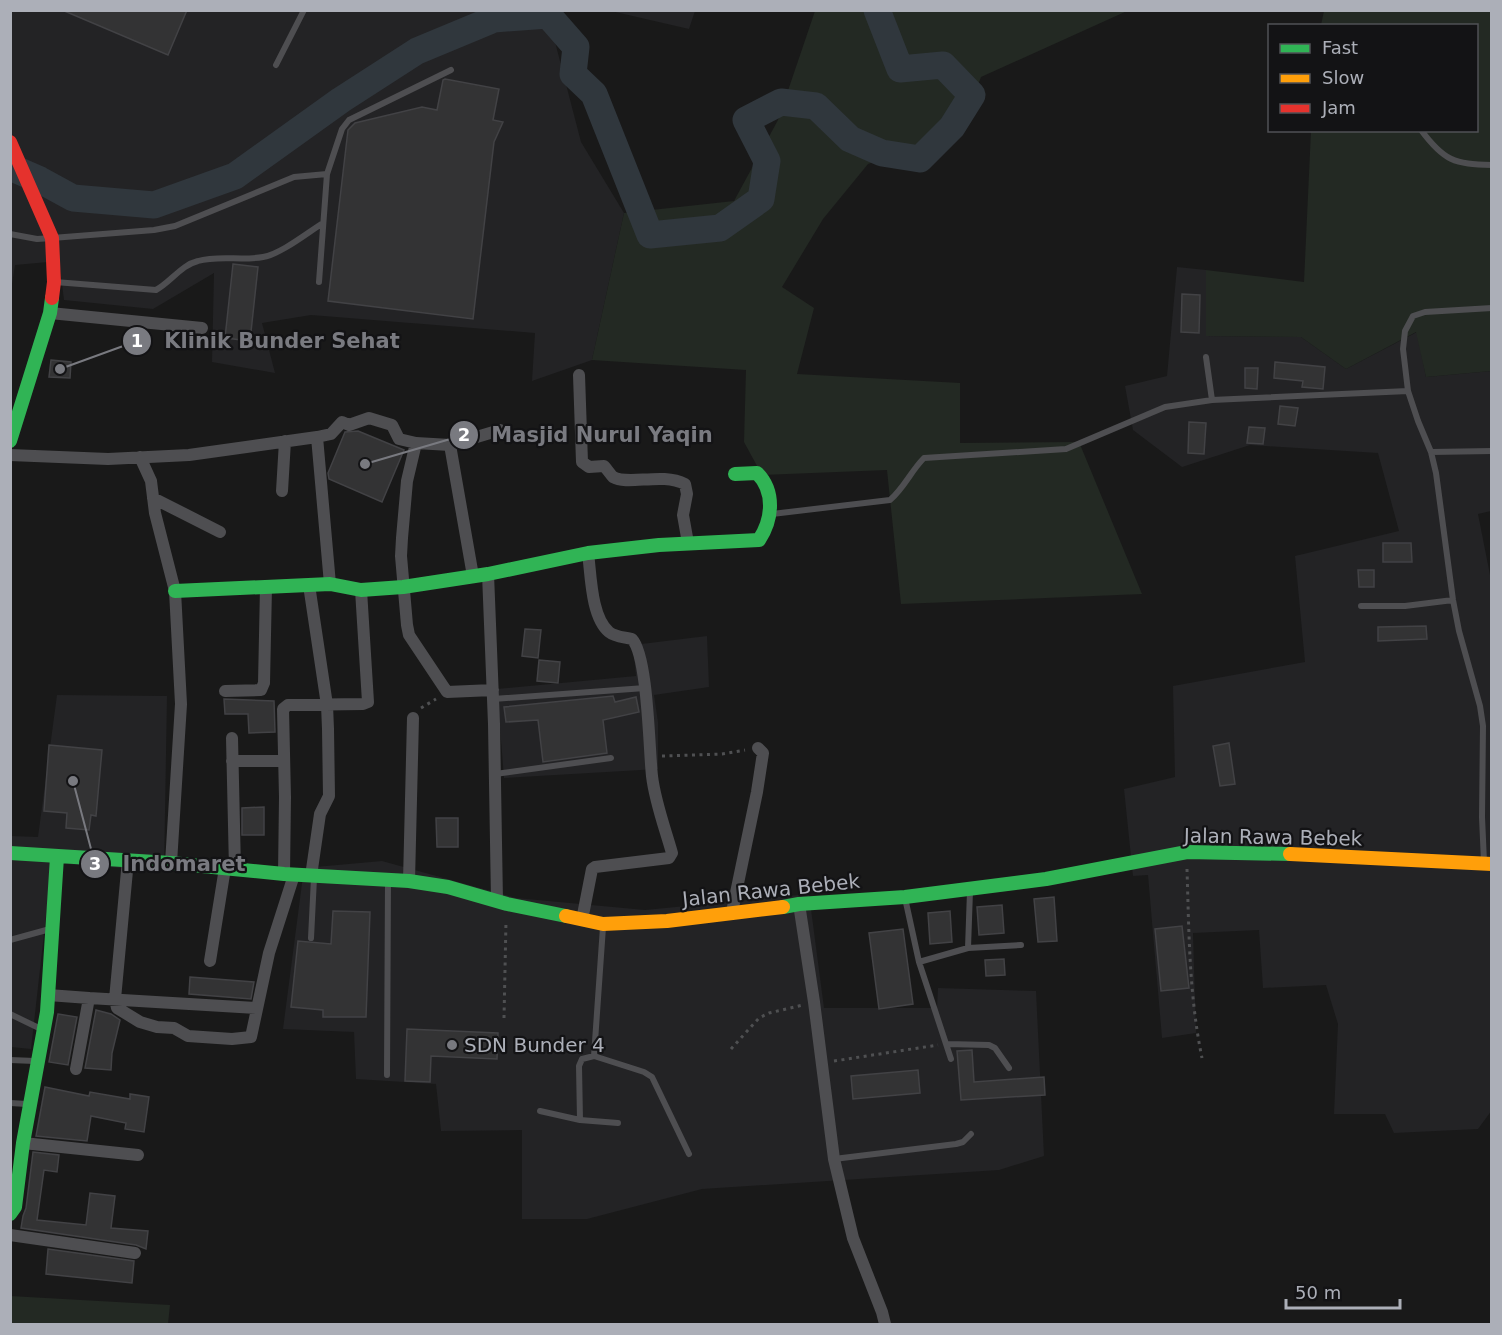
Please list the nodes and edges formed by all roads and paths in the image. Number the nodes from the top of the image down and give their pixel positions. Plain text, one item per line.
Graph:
1 (304, 10) edge
2 (276, 65) dead end
3 (451, 70) dead end
4 (1423, 132) edge
5 (11, 142) edge
6 (1491, 165) edge
7 (327, 174) junction
8 (323, 223) junction
9 (10, 234) edge
10 (52, 238) junction
11 (54, 282) junction
12 (319, 282) dead end
13 (1491, 308) edge
14 (50, 313) junction
15 (202, 328) dead end
16 (1206, 357) dead end
17 (579, 375) dead end
18 (1408, 391) junction
19 (1212, 400) junction
20 (500, 430) dead end
21 (317, 437) junction
22 (10, 441) edge
23 (285, 441) junction
24 (416, 443) junction
25 (450, 445) junction
26 (1491, 451) edge
27 (1431, 452) junction
28 (10, 455) edge
29 (140, 457) junction
30 (735, 474) dead end
31 (282, 490) dead end
32 (153, 498) junction
33 (771, 514) junction
34 (220, 532) dead end
35 (688, 543) junction
36 (588, 553) junction
37 (488, 574) junction
38 (473, 576) junction
39 (330, 584) junction
40 (309, 585) junction
41 (266, 587) junction
42 (403, 587) junction
43 (361, 590) junction
44 (175, 591) junction
45 (1453, 600) junction
46 (1361, 606) dead end
47 (645, 688) junction
48 (225, 691) dead end
49 (447, 692) junction
50 (493, 695) junction
51 (327, 705) junction
52 (413, 718) joint
53 (232, 738) dead end
54 (758, 748) joint
55 (651, 756) junction
56 (611, 758) dead end
57 (232, 761) junction
58 (285, 761) junction
59 (495, 774) junction
60 (1187, 852) junction
61 (10, 853) edge
62 (57, 857) junction
63 (128, 860) junction
64 (171, 863) junction
65 (1488, 863) edge
66 (230, 869) junction
67 (289, 875) junction
68 (313, 876) junction
69 (388, 879) junction
70 (409, 881) junction
71 (970, 888) junction
72 (905, 897) junction
73 (502, 903) junction
74 (799, 904) junction
75 (732, 912) junction
76 (582, 920) junction
77 (603, 924) junction
78 (51, 929) junction
79 (311, 938) dead end
80 (10, 940) edge
81 (1021, 945) dead end
82 (968, 948) junction
83 (210, 961) dead end
84 (919, 962) junction
85 (48, 995) junction
86 (89, 998) junction
87 (115, 999) junction
88 (814, 1002) junction
89 (257, 1008) junction
90 (10, 1014) edge
91 (504, 1018) dead end
92 (44, 1031) junction
93 (947, 1044) junction
94 (731, 1049) dead end
95 (594, 1056) junction
96 (1202, 1058) dead end
97 (951, 1059) dead end
98 (10, 1060) edge
99 (38, 1061) junction
100 (821, 1063) junction
101 (1009, 1068) dead end
102 (76, 1069) dead end
103 (387, 1075) dead end
104 (10, 1103) edge
105 (31, 1104) junction
106 (540, 1111) dead end
107 (580, 1120) junction
108 (618, 1123) dead end
109 (971, 1134) dead end
110 (23, 1143) junction
111 (689, 1154) dead end
112 (138, 1155) dead end
113 (834, 1159) junction
114 (10, 1214) edge
115 (10, 1235) edge
116 (135, 1253) dead end
117 (885, 1324) edge

1 - 2 lane
3 - 7 lane
4 - 6 lane
5 - 10 street
7 - 8 lane
7 - 10 lane
8 - 11 lane
8 - 12 lane
9 - 10 lane
10 - 11 street
11 - 14 street
13 - 18 lane
14 - 15 street
14 - 22 street
16 - 19 lane
17 - 35 street
18 - 19 lane
18 - 27 lane
19 - 33 lane
20 - 25 street
21 - 23 street
21 - 24 street
21 - 39 street
23 - 29 street
23 - 31 street
24 - 25 street
24 - 42 street
25 - 38 street
26 - 27 lane
27 - 45 lane
28 - 29 street
29 - 32 street
30 - 33 street
32 - 34 street
32 - 44 street
33 - 35 street
35 - 36 street
36 - 37 street
36 - 47 street
37 - 38 street
37 - 50 street
38 - 42 street
39 - 40 street
39 - 43 street
40 - 41 street
40 - 51 street
41 - 44 street
41 - 48 street
42 - 43 street
42 - 49 street
43 - 51 street
44 - 64 street
45 - 46 lane
45 - 65 lane
47 - 50 lane
47 - 55 street
49 - 50 street
49 - 52 path
50 - 59 street
51 - 58 street
51 - 68 street
52 - 70 street
53 - 57 street
54 - 55 path
54 - 75 street
55 - 76 street
56 - 59 lane
57 - 58 street
57 - 66 street
58 - 67 street
59 - 73 street
60 - 65 street, Jalan Rawa Bebek
60 - 71 street, Jalan Rawa Bebek
60 - 96 path
61 - 62 street, Jalan Rawa Bebek
62 - 63 street, Jalan Rawa Bebek
62 - 78 street
63 - 64 street, Jalan Rawa Bebek
63 - 87 street
64 - 66 street, Jalan Rawa Bebek
66 - 67 street, Jalan Rawa Bebek
66 - 83 street
67 - 68 street, Jalan Rawa Bebek
67 - 89 street
68 - 69 street, Jalan Rawa Bebek
68 - 79 lane
69 - 70 street, Jalan Rawa Bebek
69 - 103 lane
70 - 73 street, Jalan Rawa Bebek
71 - 72 street, Jalan Rawa Bebek
71 - 82 lane
72 - 74 street, Jalan Rawa Bebek
72 - 84 lane
73 - 76 street, Jalan Rawa Bebek
73 - 91 path
74 - 75 street, Jalan Rawa Bebek
74 - 88 street
75 - 77 street, Jalan Rawa Bebek
76 - 77 street, Jalan Rawa Bebek
77 - 95 lane
78 - 80 lane
78 - 85 street
81 - 82 lane
82 - 84 lane
84 - 93 lane
85 - 86 street
85 - 92 street
86 - 87 street
86 - 102 street
87 - 89 street
87 - 89 street
88 - 94 path
88 - 100 street
90 - 92 lane
92 - 99 street
93 - 97 lane
93 - 100 path
93 - 101 lane
95 - 107 lane
95 - 111 lane
98 - 99 lane
99 - 105 street
100 - 113 street
104 - 105 lane
105 - 110 street
106 - 107 lane
107 - 108 lane
109 - 113 lane
110 - 112 street
110 - 114 street
113 - 117 street
115 - 116 street

